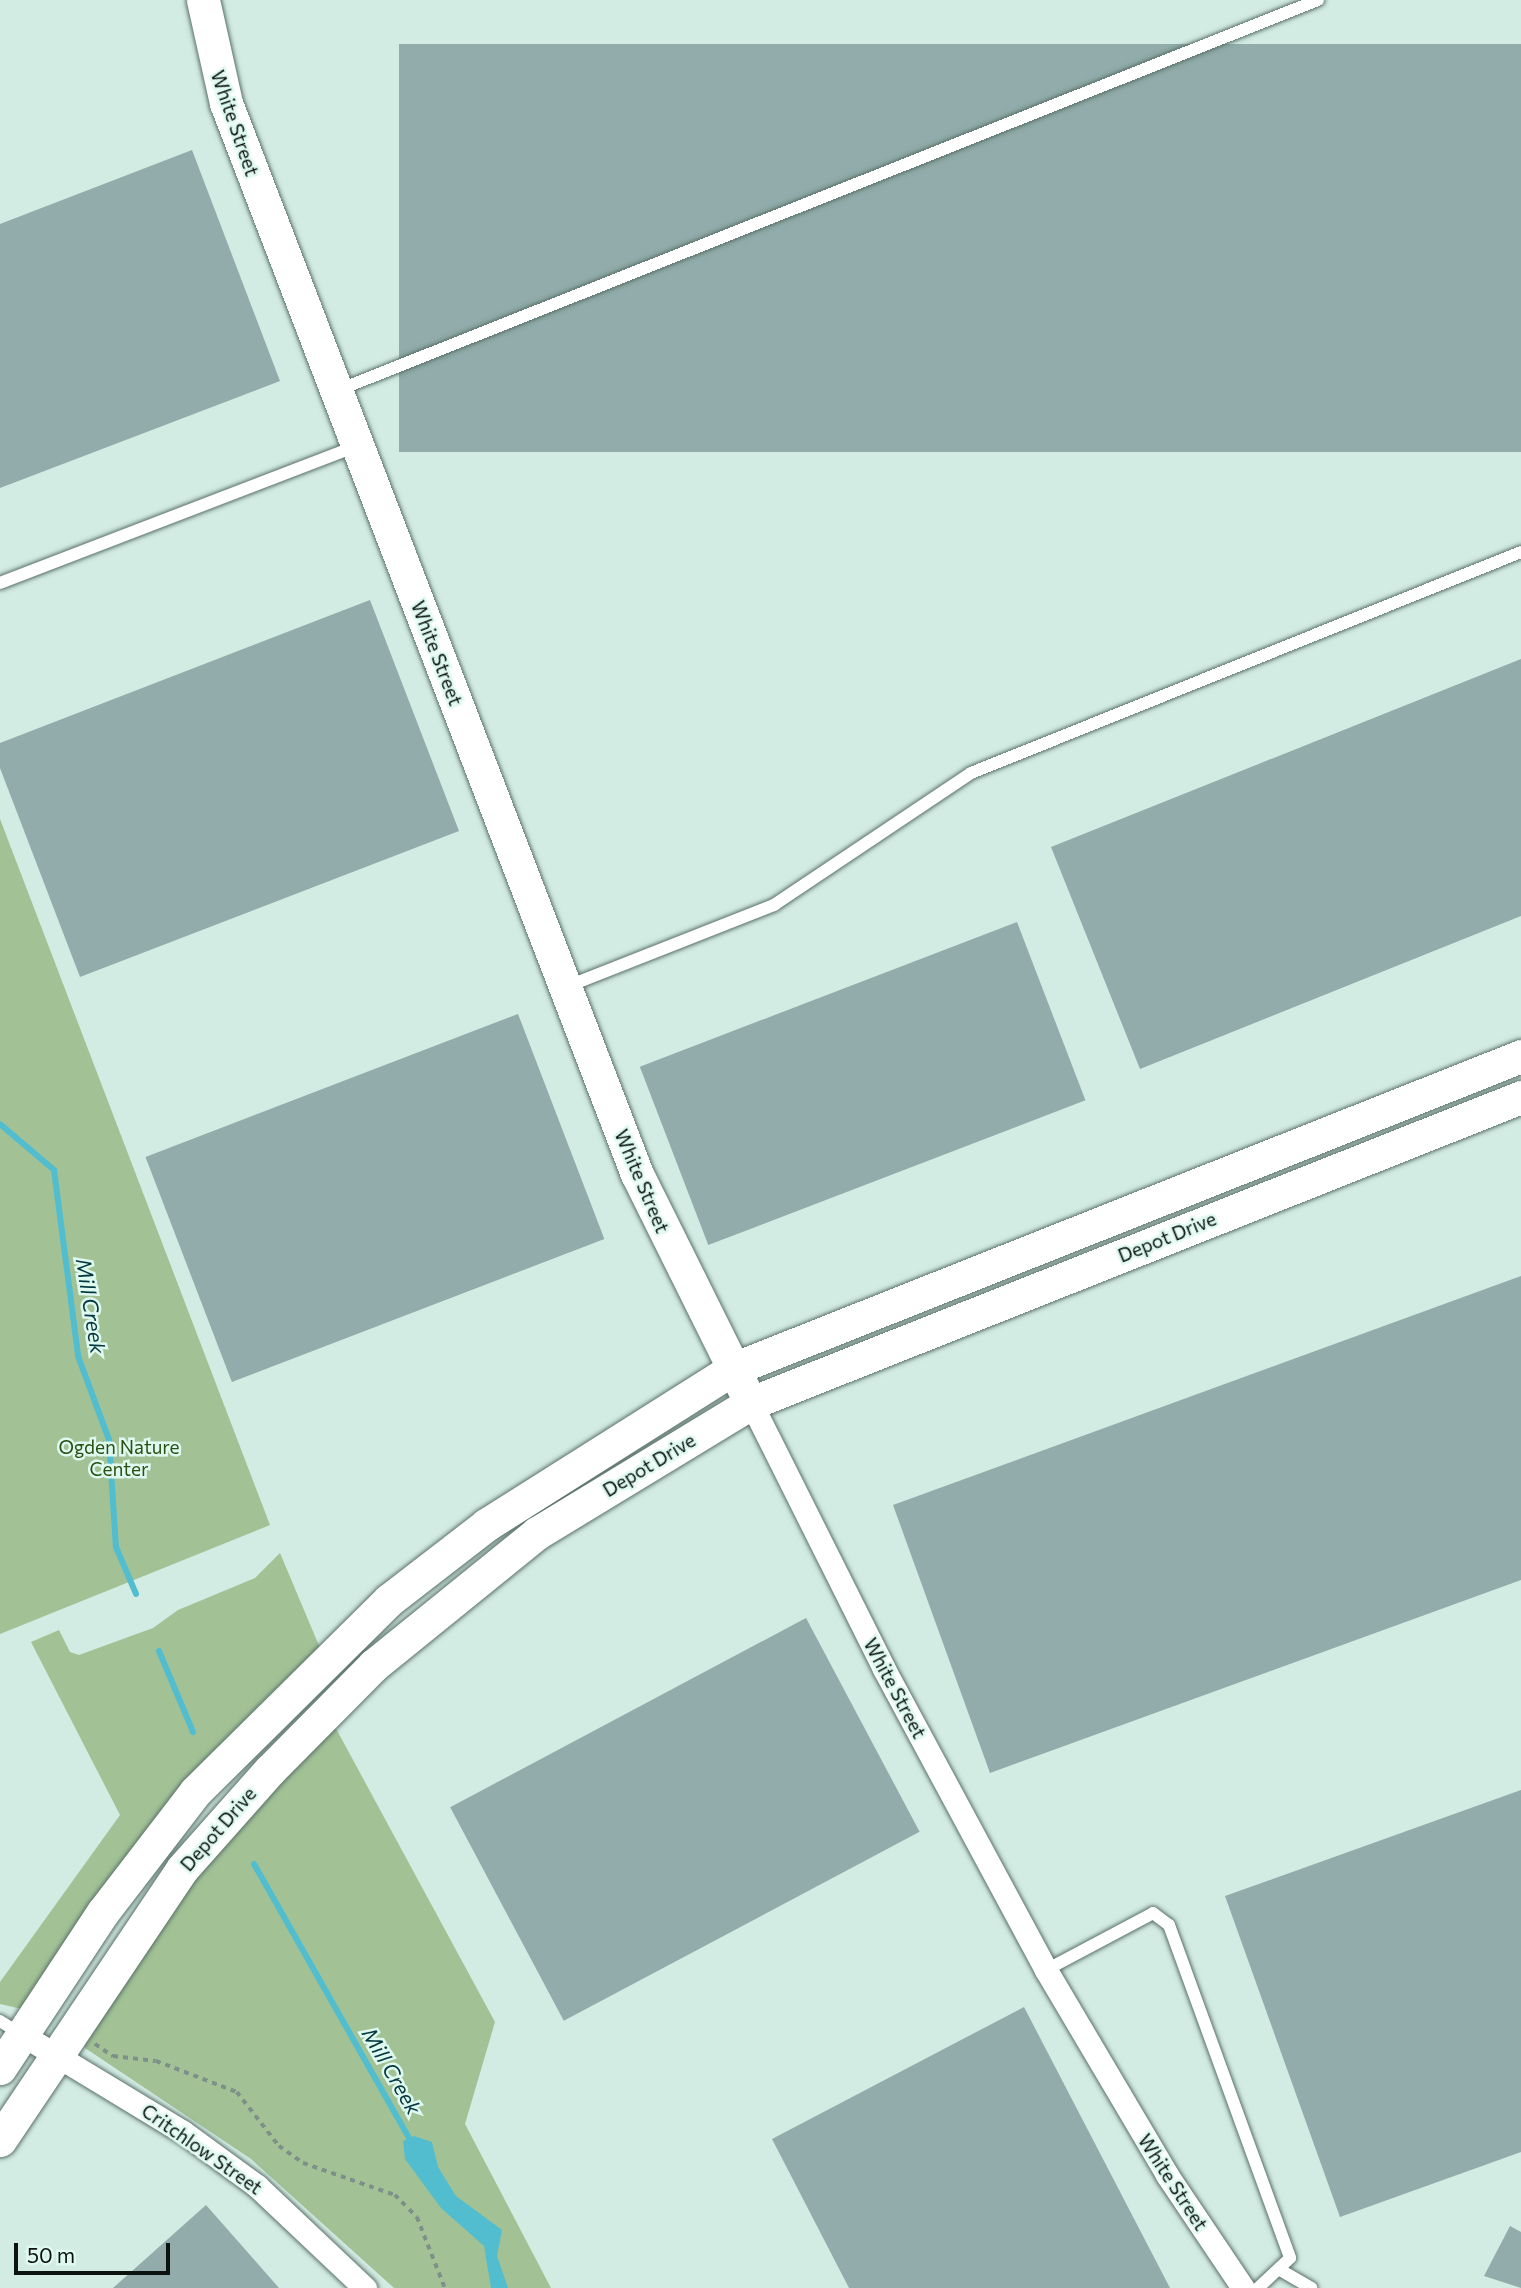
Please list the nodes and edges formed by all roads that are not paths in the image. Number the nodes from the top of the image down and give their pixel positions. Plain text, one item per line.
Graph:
1 (203, 0) edge
2 (1318, 0) edge
3 (336, 391) junction
4 (357, 446) junction
5 (1521, 552) edge
6 (0, 583) edge
7 (565, 988) junction
8 (1521, 1056) edge
9 (1521, 1097) edge
10 (733, 1369) junction
11 (751, 1403) junction
12 (1046, 1970) junction
13 (10, 2027) edge
14 (57, 2055) junction
15 (0, 2068) edge
16 (0, 2140) edge
17 (1282, 2271) junction
18 (365, 2288) edge
19 (1244, 2288) edge
20 (1258, 2288) edge
21 (1312, 2288) edge

1 - 3 main road, White Street
2 - 3 lane
3 - 4 main road, White Street
4 - 6 lane
4 - 7 main road, White Street
5 - 7 lane
7 - 10 main road, White Street
8 - 10 main road, Depot Drive
9 - 11 main road, Depot Drive
10 - 11 main road, White Street
10 - 13 main road, Depot Drive
11 - 12 street, White Street
11 - 14 main road, Depot Drive
12 - 17 lane
12 - 19 street, White Street
13 - 14 street, Critchlow Street
13 - 15 main road, Depot Drive
14 - 16 main road, Depot Drive
14 - 18 street, Critchlow Street
17 - 20 lane
17 - 21 lane

